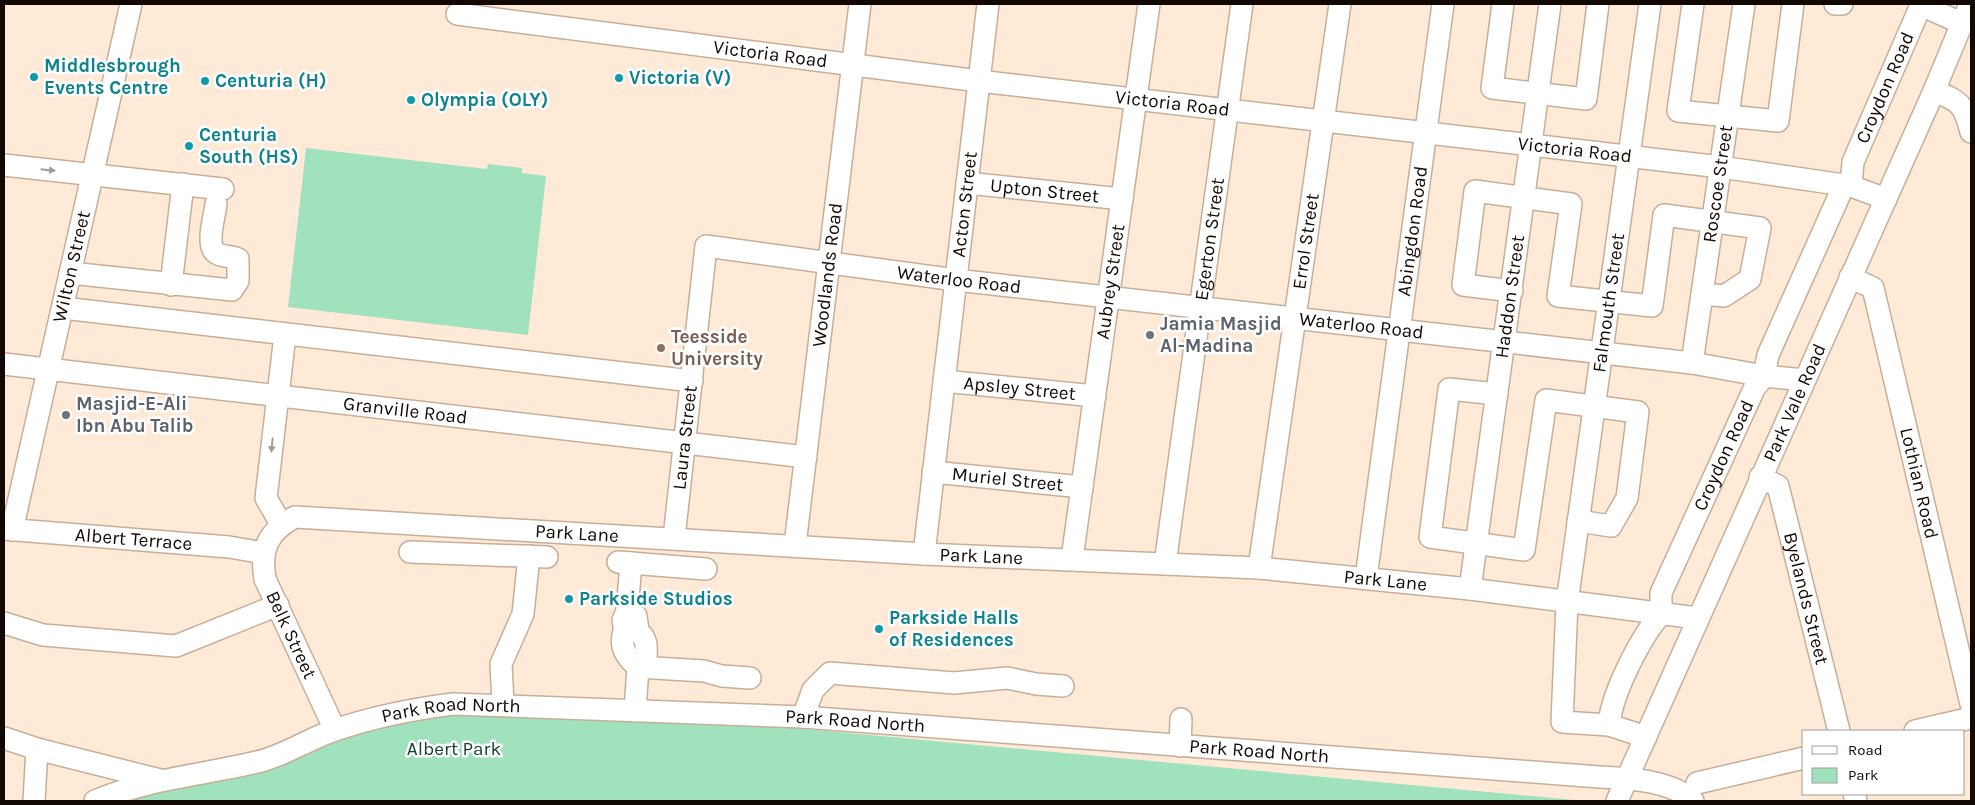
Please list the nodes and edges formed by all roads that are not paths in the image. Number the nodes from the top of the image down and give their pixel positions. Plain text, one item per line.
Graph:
1 (131, 4) edge
2 (860, 4) edge
3 (988, 4) edge
4 (1149, 4) edge
5 (1242, 4) edge
6 (1340, 4) edge
7 (1443, 4) edge
8 (1503, 4) edge
9 (1550, 4) edge
10 (1598, 4) edge
11 (1650, 4) edge
12 (1693, 4) edge
13 (1744, 4) edge
14 (1792, 4) edge
15 (1835, 4) edge
16 (1842, 4) edge
17 (1970, 4) edge
18 (457, 14) dead end
19 (1963, 24) junction
20 (852, 65) junction
21 (979, 82) junction
22 (1934, 91) junction
23 (1539, 94) junction
24 (1136, 100) junction
25 (1228, 110) junction
26 (1728, 115) junction
27 (1324, 121) junction
28 (1971, 132) edge
29 (1426, 133) junction
30 (1532, 145) junction
31 (1628, 156) junction
32 (4, 165) edge
33 (1721, 167) junction
34 (92, 175) junction
35 (967, 183) junction
36 (183, 184) junction
37 (1847, 186) junction
38 (1525, 198) junction
39 (1886, 198) junction
40 (1122, 199) junction
41 (1713, 221) junction
42 (706, 246) joint
43 (829, 264) junction
44 (70, 273) junction
45 (1850, 277) junction
46 (956, 280) junction
47 (171, 285) junction
48 (1512, 291) junction
49 (1702, 294) junction
50 (1109, 297) junction
51 (1607, 302) junction
52 (62, 308) junction
53 (1200, 308) junction
54 (1295, 318) junction
55 (1399, 330) junction
56 (284, 335) junction
57 (1504, 342) junction
58 (1600, 352) junction
59 (1692, 362) junction
60 (4, 364) edge
61 (49, 370) junction
62 (1764, 376) junction
63 (1804, 380) junction
64 (692, 381) junction
65 (944, 381) junction
66 (1497, 394) junction
67 (278, 396) junction
68 (1095, 396) junction
69 (1593, 406) junction
70 (684, 444) junction
71 (806, 457) junction
72 (933, 472) junction
73 (1760, 477) junction
74 (1082, 487) junction
75 (1578, 521) junction
76 (8, 530) edge
77 (272, 538) junction
78 (674, 538) junction
79 (1476, 543) junction
80 (796, 545) junction
81 (410, 552) dead end
82 (924, 554) junction
83 (1072, 559) junction
84 (1165, 564) junction
85 (1259, 568) junction
86 (706, 569) dead end
87 (1366, 578) junction
88 (1470, 589) junction
89 (1567, 603) junction
90 (278, 605) junction
91 (1661, 614) junction
92 (1697, 618) junction
93 (4, 623) edge
94 (642, 668) junction
95 (750, 678) dead end
96 (1063, 686) dead end
97 (503, 704) junction
98 (1971, 704) edge
99 (634, 711) junction
100 (803, 717) junction
101 (1971, 718) edge
102 (1181, 719) dead end
103 (1609, 725) junction
104 (334, 730) junction
105 (1839, 730) edge
106 (1919, 730) edge
107 (1646, 737) junction
108 (4, 738) edge
109 (1180, 746) junction
110 (38, 749) junction
111 (1802, 759) edge
112 (1627, 779) junction
113 (164, 781) junction
114 (1695, 792) edge
115 (34, 800) edge
116 (95, 801) edge
117 (1617, 801) edge

1 - 34 street, Wilton Street
2 - 20 street, Woodlands Road
3 - 21 street, Acton Street
4 - 24 street, Aubrey Street
5 - 25 street, Egerton Street
6 - 27 street, Errol Street
7 - 29 street, Abingdon Road
8 - 23 street
9 - 23 street, Haddon Street
10 - 23 street
11 - 31 street, Falmouth Street
12 - 26 street
13 - 26 street, Roscoe Street
14 - 26 street
15 - 16 street
17 - 19 street, Park Vale Road
18 - 20 street, Victoria Road
19 - 22 street, Park Vale Road
19 - 37 street, Croydon Road
20 - 21 street, Victoria Road
20 - 43 street, Woodlands Road
21 - 24 street, Victoria Road
21 - 35 street, Acton Street
22 - 28 street
22 - 39 street, Park Vale Road
23 - 30 street, Haddon Street
24 - 25 street, Victoria Road
24 - 40 street, Aubrey Street
25 - 27 street, Victoria Road
25 - 53 street, Egerton Street
26 - 33 street, Roscoe Street
27 - 29 street, Victoria Road
27 - 54 street, Errol Street
29 - 30 street, Victoria Road
29 - 55 street, Abingdon Road
30 - 31 street, Victoria Road
30 - 38 street, Haddon Street
31 - 33 street, Victoria Road
31 - 51 street, Falmouth Street
32 -> 34 street
33 - 37 street, Victoria Road
33 - 41 street, Roscoe Street
34 - 36 street
34 - 44 street, Wilton Street
35 - 40 street, Upton Street
35 - 46 street, Acton Street
36 - 47 street
36 - 47 street
37 - 39 street, Victoria Road
37 - 62 street, Croydon Road
38 - 48 street, Haddon Street
38 - 48 street
38 - 51 street
39 - 45 street, Park Vale Road
40 - 50 street, Aubrey Street
41 - 49 street, Roscoe Street
41 - 49 street
41 - 51 street
42 - 43 street, Waterloo Road
42 - 64 street, Laura Street
43 - 46 street, Waterloo Road
43 - 71 street, Woodlands Road
44 - 47 street
44 - 52 street, Wilton Street
45 - 63 street, Park Vale Road
45 - 98 street, Lothian Road
46 - 50 street, Waterloo Road
46 - 65 street, Acton Street
48 - 57 street, Haddon Street
49 - 59 street, Roscoe Street
50 - 53 street, Waterloo Road
50 - 68 street, Aubrey Street
51 - 58 street, Falmouth Street
52 - 56 street
52 - 61 street, Wilton Street
53 - 54 street, Waterloo Road
53 - 84 street, Egerton Street
54 - 55 street, Waterloo Road
54 - 85 street, Errol Street
55 - 57 street, Waterloo Road
55 - 87 street, Abingdon Road
56 - 64 street
56 - 67 street
57 - 58 street, Waterloo Road
57 - 66 street, Haddon Street
58 - 59 street, Waterloo Road
58 - 69 street, Falmouth Street
59 - 62 street, Waterloo Road
60 - 61 street, Granville Road
61 - 67 street, Granville Road
61 - 76 street, Wilton Street
62 - 63 street, Waterloo Road
62 - 91 street, Croydon Road
63 - 73 street, Park Vale Road
64 - 70 street, Laura Street
65 - 68 street, Apsley Street
65 - 72 street, Acton Street
66 - 79 street, Haddon Street
66 - 79 street
67 - 70 street, Granville Road
67 -> 77 street
68 - 74 street, Aubrey Street
69 - 75 street, Falmouth Street
69 - 75 street
69 - 79 street
70 - 71 street, Granville Road
70 - 78 street, Laura Street
71 - 80 street, Woodlands Road
72 - 74 street, Muriel Street
72 - 82 street, Acton Street
73 - 92 street, Park Vale Road
73 - 105 street, Byelands Street
74 - 83 street, Aubrey Street
75 - 89 street, Falmouth Street
76 - 77 street, Albert Terrace
77 - 78 street, Park Lane
77 - 90 street, Belk Street
78 - 80 street, Park Lane
79 - 88 street, Haddon Street
80 - 82 street, Park Lane
81 - 97 street
82 - 83 street, Park Lane
83 - 84 street, Park Lane
84 - 85 street, Park Lane
85 - 87 street, Park Lane
86 - 94 street
87 - 88 street, Park Lane
88 - 89 street, Park Lane
89 - 91 street, Park Lane
89 - 103 street, Falmouth Street
90 - 93 street
90 - 104 street, Belk Street
91 - 92 street, Park Lane
91 - 103 street
92 - 107 street, Park Vale Road
94 - 95 street
94 - 99 street
96 - 100 street
97 - 99 street, Park Road North
97 - 104 street, Park Road North
99 - 100 street, Park Road North
100 - 109 street, Park Road North
101 - 106 street
102 - 109 street
103 - 107 street
104 - 113 street, Park Road North
107 - 112 street, Park Vale Road
108 - 110 street
109 - 112 street, Park Road North
110 - 113 street
110 - 115 street
111 - 114 street
112 - 114 street, Park Road North
112 - 117 street, Park Vale Road
113 - 116 street, Park Road North

